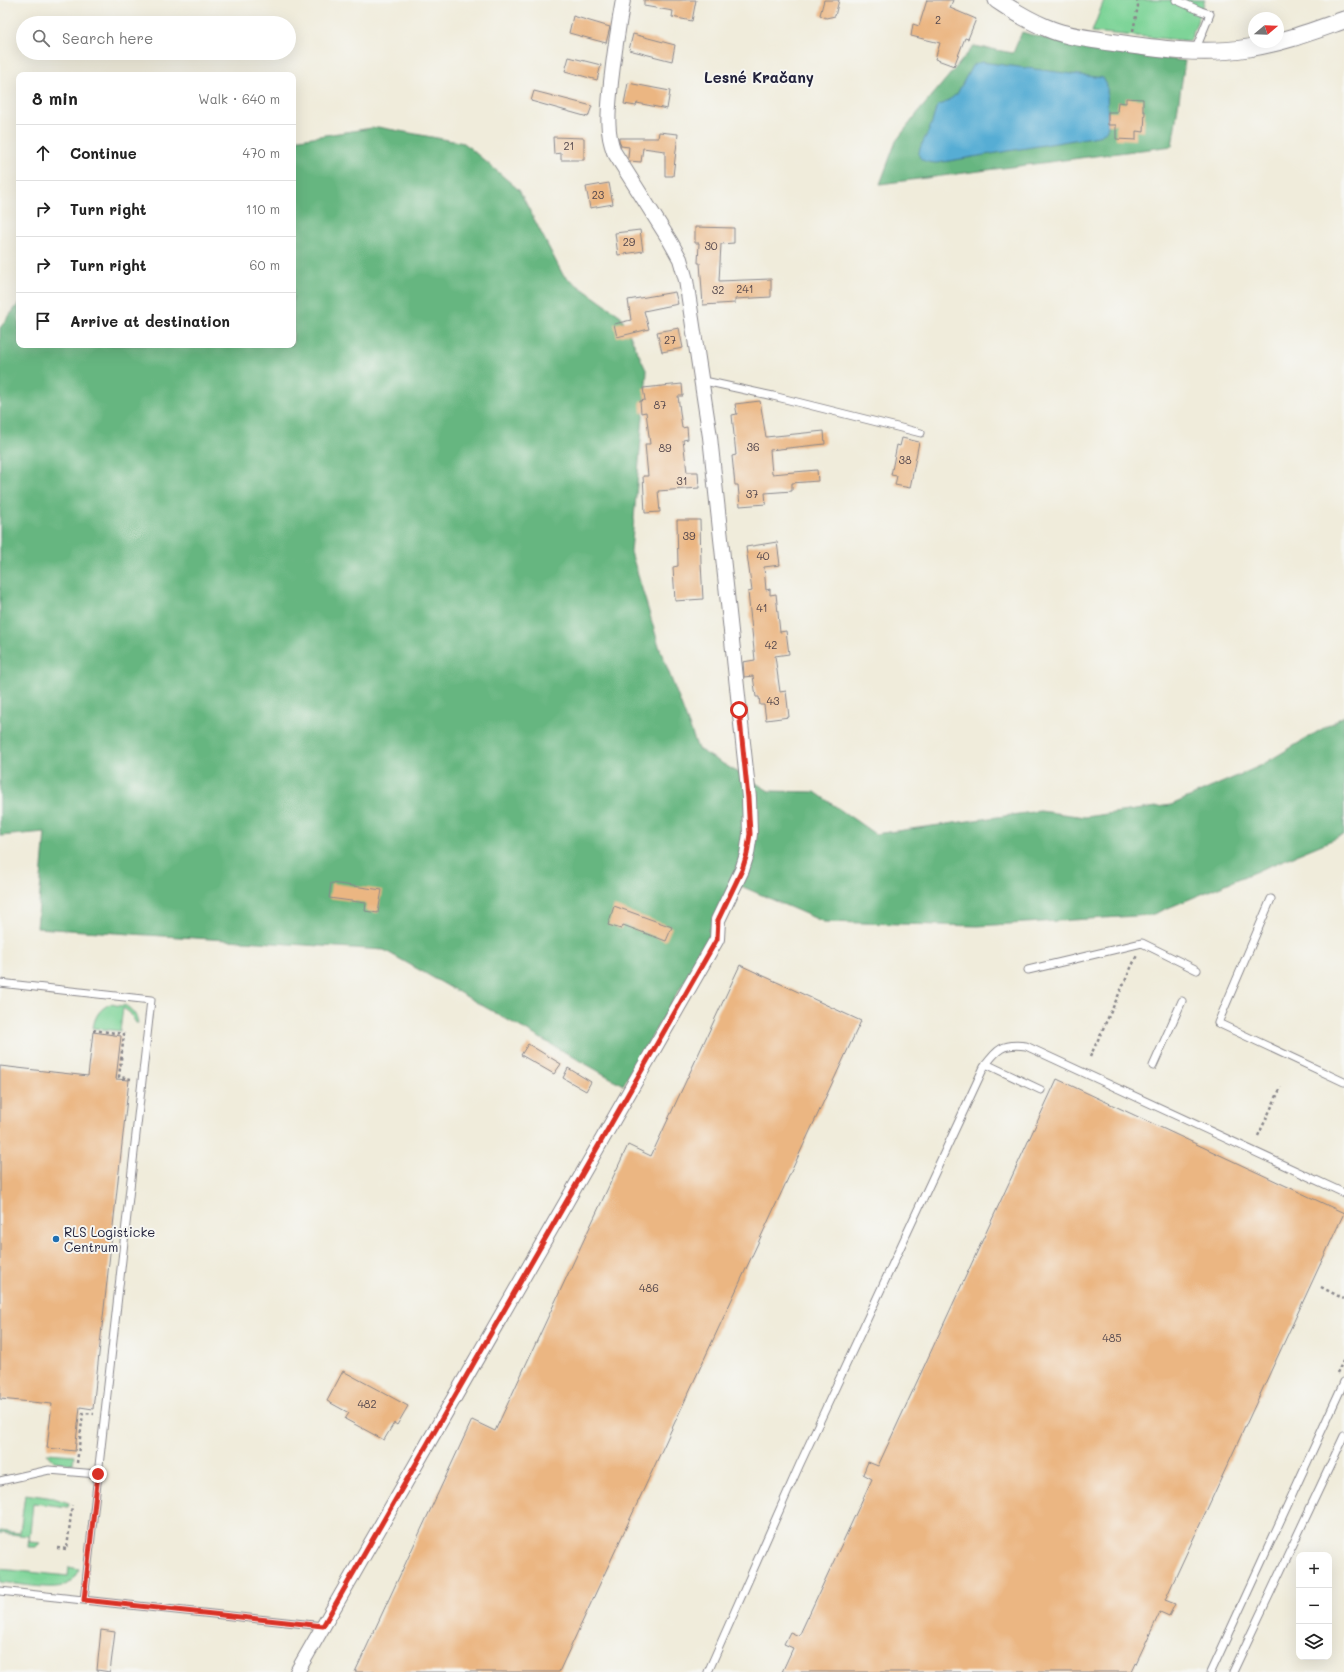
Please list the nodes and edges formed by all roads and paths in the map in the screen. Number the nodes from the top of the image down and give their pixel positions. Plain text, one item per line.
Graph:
1 (623, 0) edge
2 (997, 0) edge
3 (1137, 0) edge
4 (1176, 0) edge
5 (1344, 20) edge
6 (1131, 45) junction
7 (1195, 51) junction
8 (702, 383) junction
9 (922, 433) dead end
10 (1271, 899) dead end
11 (1139, 951) dead end
12 (1028, 970) dead end
13 (1197, 970) dead end
14 (0, 984) edge
15 (1182, 1002) dead end
16 (93, 1030) dead end
17 (1090, 1057) dead end
18 (986, 1064) junction
19 (1153, 1066) dead end
20 (1344, 1082) edge
21 (130, 1086) dead end
22 (1281, 1086) dead end
23 (1041, 1090) dead end
24 (1258, 1136) dead end
25 (1344, 1193) edge
26 (1321, 1287) dead end
27 (1344, 1299) edge
28 (1344, 1382) edge
29 (95, 1407) dead end
30 (1344, 1436) edge
31 (77, 1464) dead end
32 (98, 1474) junction
33 (0, 1482) edge
34 (72, 1506) dead end
35 (57, 1548) dead end
36 (0, 1591) edge
37 (84, 1600) junction
38 (323, 1626) junction
39 (297, 1672) edge
40 (708, 1672) edge
41 (1211, 1672) edge
42 (1234, 1672) edge

1 - 8 street
2 - 6 street
3 - 6 path
4 - 7 lane
5 - 7 street
6 - 7 street
8 - 9 lane
8 - 38 street
10 - 20 lane
11 - 17 path
12 - 13 lane
14 - 32 lane
15 - 19 lane
16 - 21 path
18 - 23 lane
18 - 25 lane
18 - 40 lane
22 - 24 path
26 - 27 path
28 - 41 lane
29 - 31 path
30 - 42 lane
32 - 33 lane
32 - 37 lane
34 - 35 path
36 - 37 lane
37 - 38 lane
38 - 39 street

